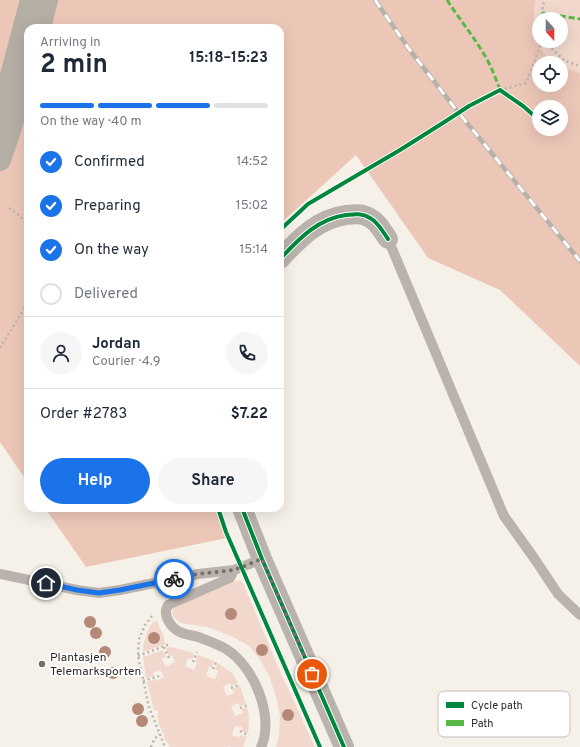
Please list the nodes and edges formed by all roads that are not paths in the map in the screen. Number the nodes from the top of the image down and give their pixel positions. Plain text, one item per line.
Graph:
1 (31, 0) edge
2 (47, 0) edge
3 (25, 24) edge
4 (41, 24) edge
5 (24, 26) edge
6 (24, 88) edge
7 (0, 112) edge
8 (0, 160) edge
9 (388, 239) joint
10 (284, 255) edge
11 (244, 512) edge
12 (262, 559) junction
13 (234, 570) junction
14 (0, 574) edge
15 (580, 615) edge
16 (261, 747) edge
17 (344, 747) edge

1 - 3 highway
2 - 4 highway
5 - 7 highway
6 - 8 highway
9 - 10 street
9 - 15 lane
11 - 12 street
12 - 13 lane
12 - 17 street
13 - 14 lane
13 - 16 lane

